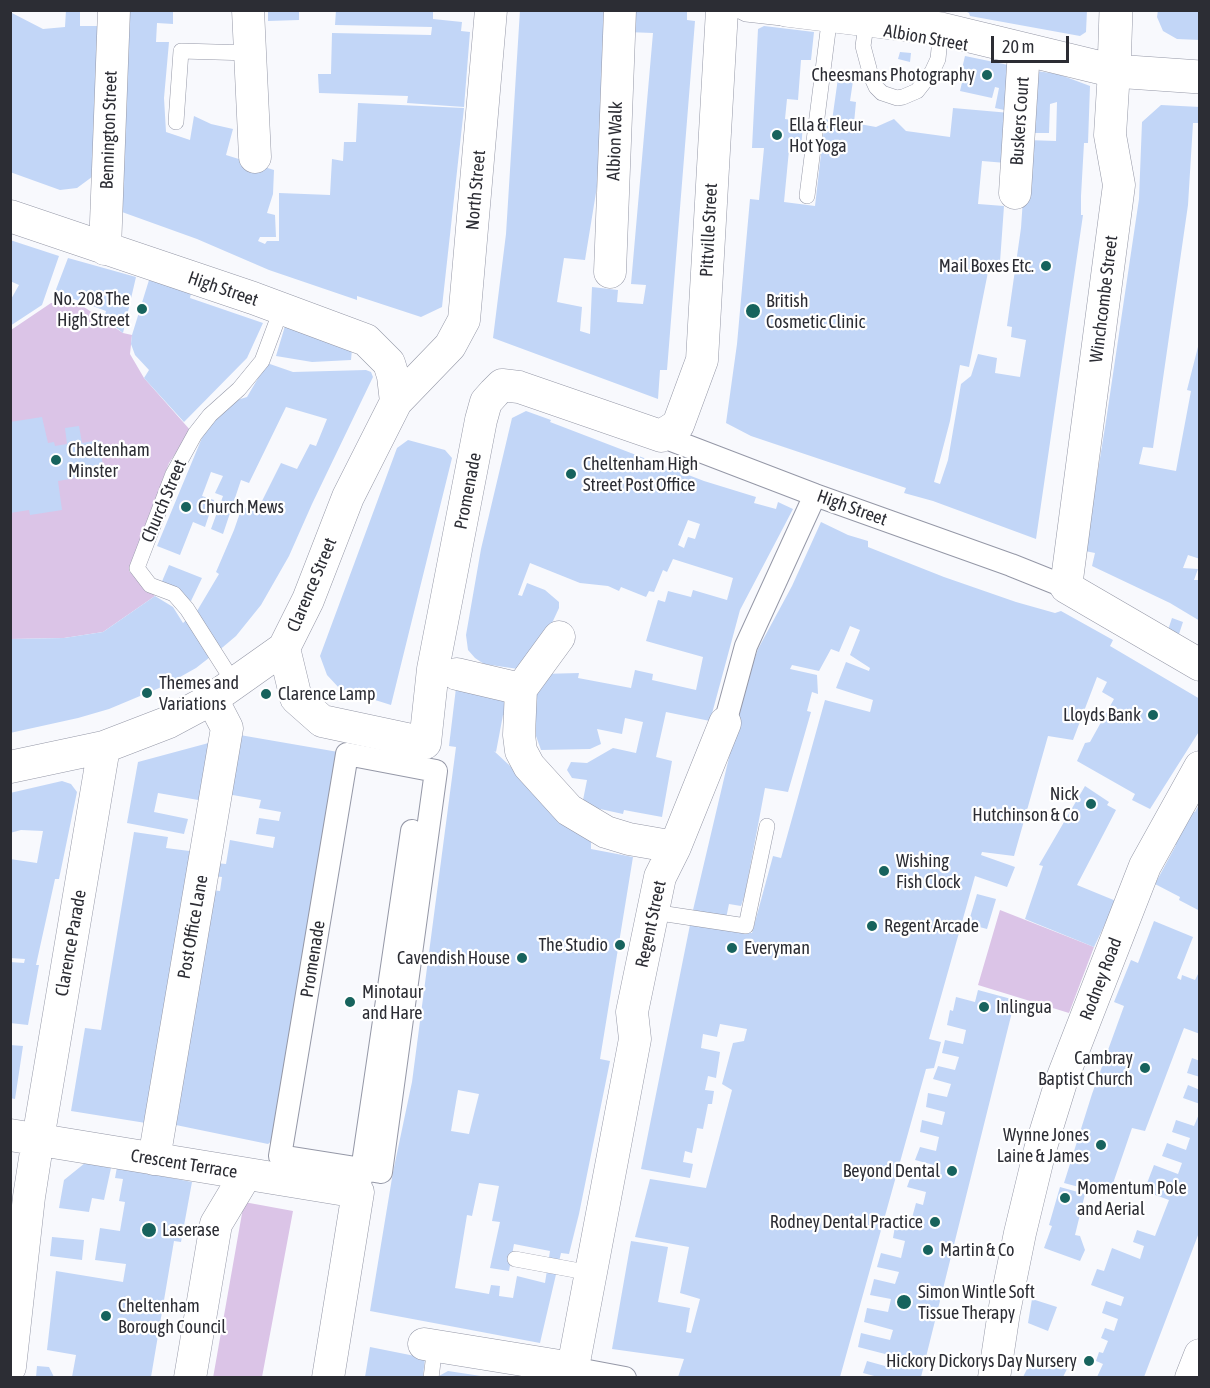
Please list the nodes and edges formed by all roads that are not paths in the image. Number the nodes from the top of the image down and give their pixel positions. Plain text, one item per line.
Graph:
1 (114, 10) edge
2 (248, 10) edge
3 (620, 10) edge
4 (722, 10) edge
5 (738, 10) edge
6 (786, 10) edge
7 (1116, 10) edge
8 (492, 11) edge
9 (830, 19) junction
10 (866, 23) junction
11 (950, 31) junction
12 (250, 53) junction
13 (1024, 53) junction
14 (1114, 72) junction
15 (1200, 77) edge
16 (1200, 84) edge
17 (176, 122) dead end
18 (255, 157) dead end
19 (1015, 193) dead end
20 (807, 196) dead end
21 (10, 216) edge
22 (105, 249) junction
23 (610, 273) dead end
24 (281, 310) junction
25 (438, 358) joint
26 (494, 393) joint
27 (396, 402) junction
28 (661, 436) junction
29 (815, 495) junction
30 (1066, 587) junction
31 (559, 637) dead end
32 (284, 648) junction
33 (1200, 665) edge
34 (445, 672) junction
35 (521, 689) junction
36 (223, 691) junction
37 (725, 723) joint
38 (104, 747) junction
39 (423, 756) junction
40 (10, 767) edge
41 (1200, 767) edge
42 (767, 826) dead end
43 (675, 847) junction
44 (653, 912) junction
45 (24, 1137) edge
46 (154, 1159) junction
47 (246, 1174) junction
48 (360, 1181) junction
49 (20, 1196) edge
50 (515, 1259) dead end
51 (591, 1273) junction
52 (429, 1345) joint
53 (1200, 1355) edge
54 (10, 1366) edge
55 (572, 1373) edge
56 (190, 1377) edge
57 (328, 1377) edge
58 (430, 1377) edge
59 (625, 1377) edge
60 (994, 1377) edge
61 (1191, 1377) edge

1 - 22 street, Bennington Street
2 - 12 street
3 - 23 street, Albion Walk
4 - 28 street, Pittville Street
5 - 9 lane, Albion Street
6 - 9 main road, Albion Street
7 - 14 main road, Winchcombe Street
8 - 25 street, North Street
9 - 10 main road, Albion Street
9 - 20 lane
10 - 11 main road, Albion Street
10 - 11 lane
11 - 13 main road, Albion Street
12 - 17 lane
12 - 18 street
13 - 14 main road, Albion Street
13 - 19 street, Buskers Court
14 - 15 main road, Albion Street
14 - 16 lane, Albion Street
14 - 30 street, Winchcombe Street
21 - 22 street, High Street
22 - 24 street, High Street
24 - 27 street, High Street
24 - 36 lane, Church Street
25 - 27 street, Clarence Street
26 - 28 street, High Street
26 - 34 street, Promenade
27 - 32 street, Clarence Street
28 - 29 street, High Street
29 - 30 street, High Street
29 - 37 street, Regent Street
30 - 33 street, High Street
31 - 35 street
32 - 36 street, Clarence Street
32 - 39 street
34 - 35 street
34 - 39 street, Promenade
35 - 43 street
36 - 38 street, Clarence Street
36 - 46 street, Post Office Lane
37 - 43 street, Regent Street
38 - 40 street, Clarence Street
38 - 45 street, Clarence Parade
39 - 48 street, Promenade
39 - 48 street, Promenade
41 - 60 street, Rodney Road
42 - 44 lane
43 - 44 street, Regent Street
44 - 51 street, Regent Street
45 - 46 street, Crescent Terrace
45 - 49 street, Clarence Parade
46 - 47 street, Crescent Terrace
47 - 48 street, Crescent Terrace
47 - 56 street
48 - 57 street, Promenade
49 - 54 street, Clarence Parade
50 - 51 lane
51 - 55 street, Regent Street
52 - 55 street
52 - 58 lane
53 - 61 street
55 - 59 street

